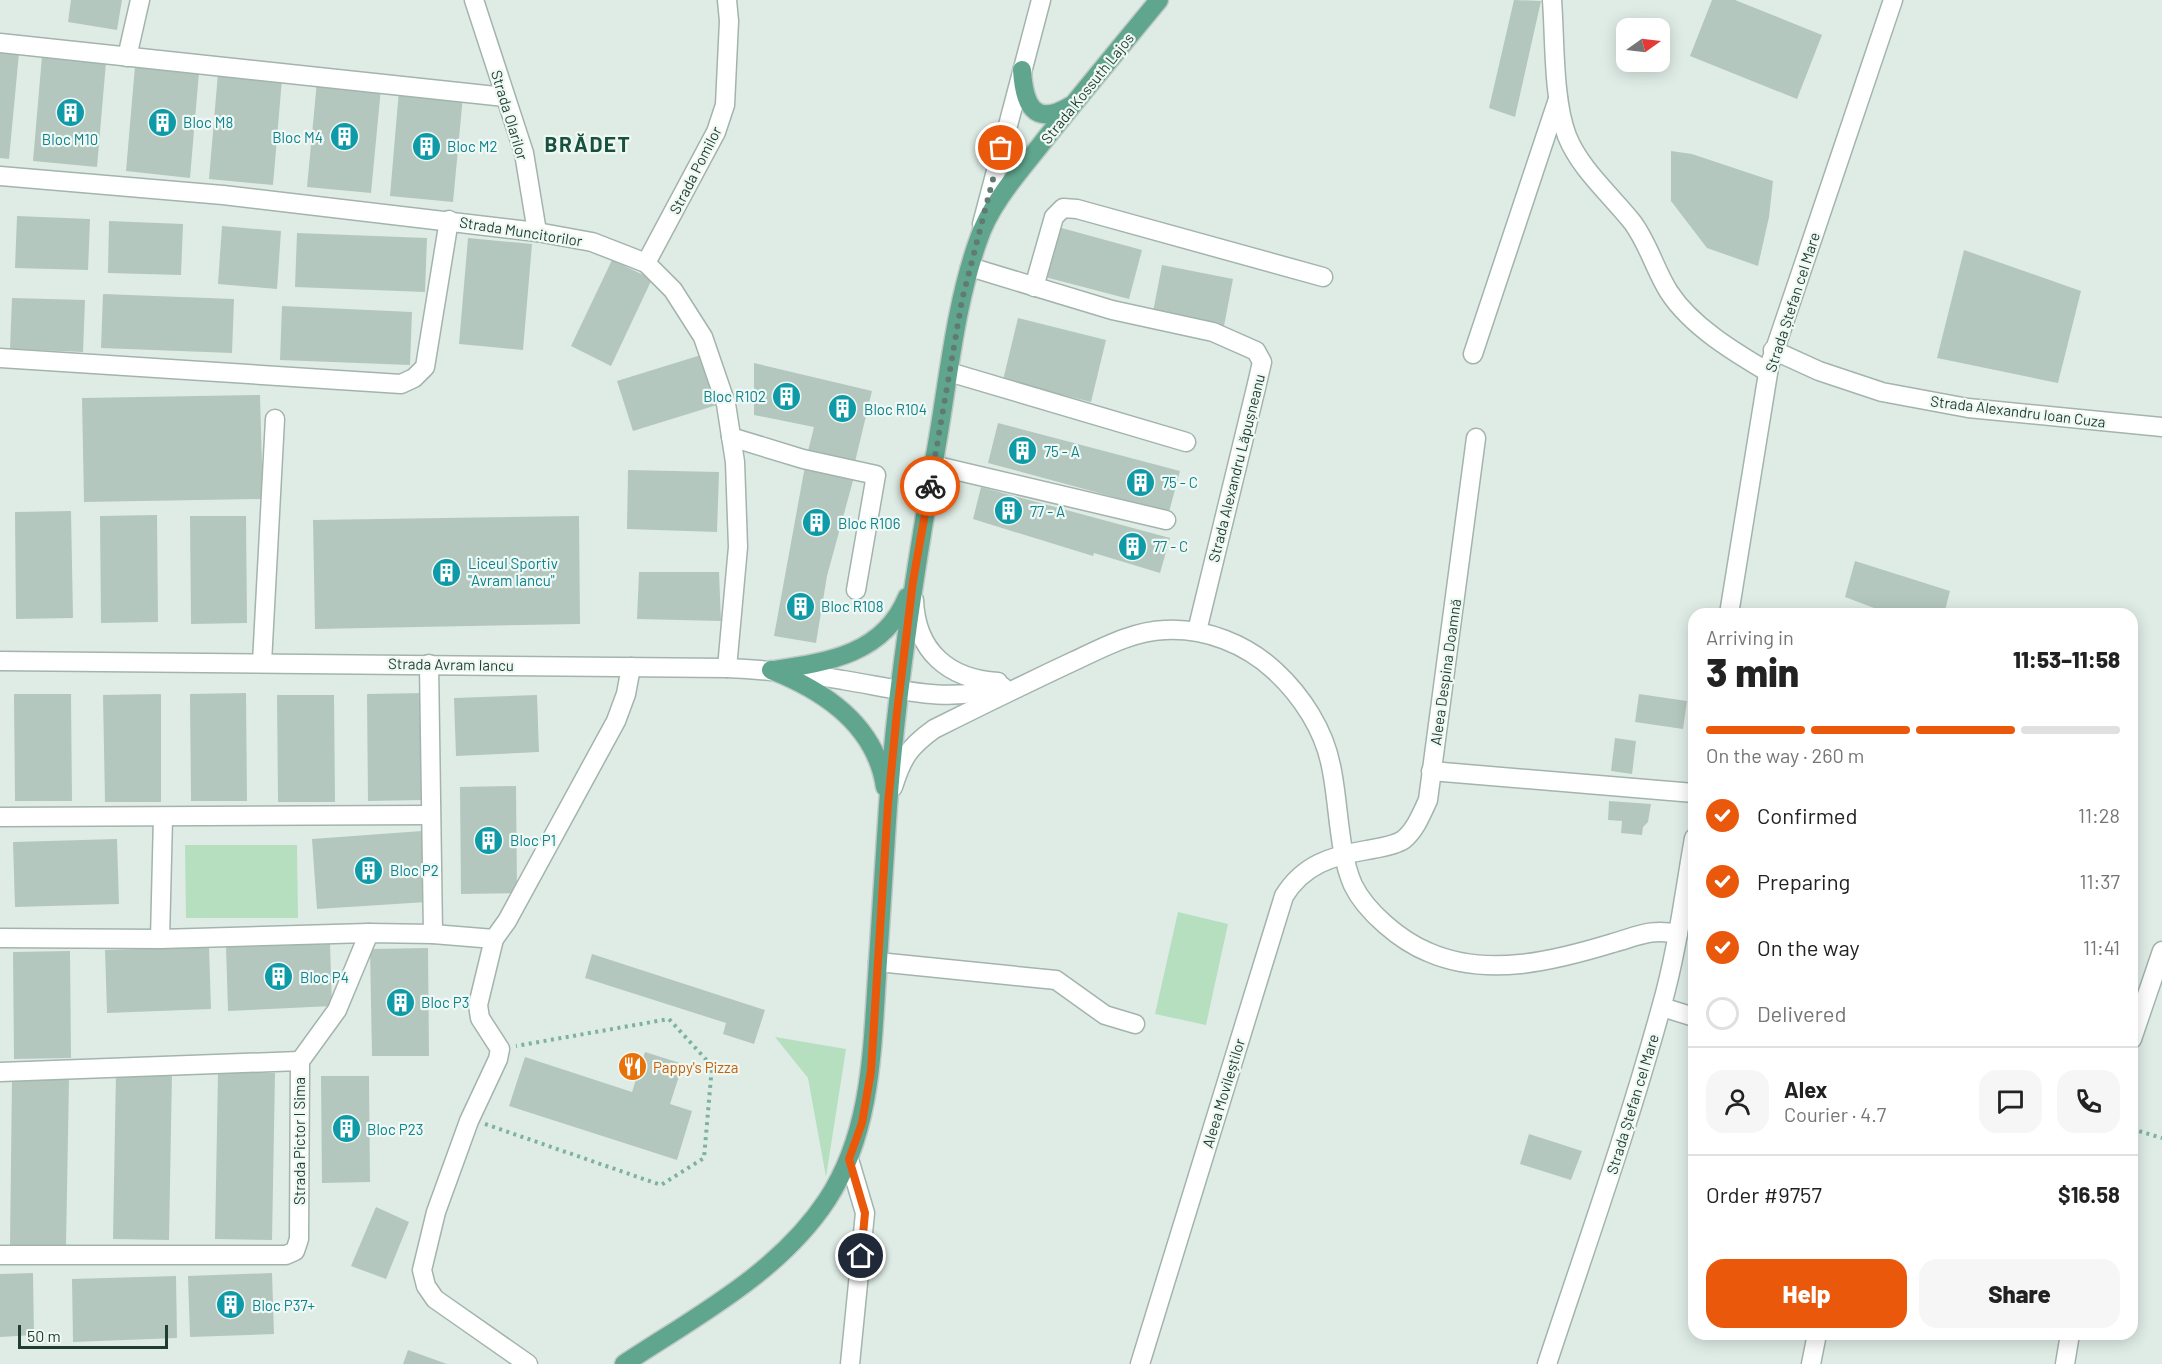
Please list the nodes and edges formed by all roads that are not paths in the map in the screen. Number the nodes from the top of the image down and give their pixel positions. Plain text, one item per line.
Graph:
1 (140, 0) edge
2 (474, 0) edge
3 (727, 0) edge
4 (1041, 0) edge
5 (1159, 0) edge
6 (1552, 0) edge
7 (1893, 0) edge
8 (0, 43) edge
9 (127, 57) junction
10 (1022, 70) junction
11 (505, 97) junction
12 (1559, 97) junction
13 (1074, 104) junction
14 (0, 176) edge
15 (449, 220) junction
16 (537, 232) junction
17 (978, 237) junction
18 (646, 263) junction
19 (970, 267) junction
20 (1323, 277) dead end
21 (1034, 286) junction
22 (1773, 350) junction
23 (1473, 354) dead end
24 (0, 358) edge
25 (949, 372) junction
26 (1768, 372) junction
27 (275, 419) dead end
28 (2162, 427) edge
29 (731, 437) junction
30 (1476, 438) dead end
31 (1186, 442) dead end
32 (933, 465) junction
33 (1166, 520) dead end
34 (913, 581) junction
35 (856, 590) dead end
36 (1731, 608) edge
37 (1197, 631) junction
38 (0, 661) edge
39 (262, 663) junction
40 (429, 664) junction
41 (631, 667) junction
42 (728, 668) junction
43 (771, 670) junction
44 (1038, 677) junction
45 (899, 692) junction
46 (1431, 771) junction
47 (1688, 792) edge
48 (888, 804) junction
49 (430, 814) junction
50 (0, 817) edge
51 (163, 817) junction
52 (1345, 854) junction
53 (1688, 874) edge
54 (369, 933) junction
55 (433, 934) junction
56 (1678, 934) junction
57 (0, 938) edge
58 (160, 939) junction
59 (494, 939) junction
60 (2162, 951) edge
61 (878, 962) junction
62 (1662, 1007) junction
63 (1688, 1015) edge
64 (2138, 1021) edge
65 (1135, 1024) dead end
66 (300, 1061) junction
67 (0, 1072) edge
68 (849, 1159) junction
69 (0, 1255) edge
70 (1816, 1340) edge
71 (2069, 1340) edge
72 (528, 1364) edge
73 (624, 1364) edge
74 (850, 1364) edge
75 (1140, 1364) edge
76 (1547, 1364) edge
77 (1811, 1364) edge
78 (2065, 1364) edge

1 - 9 street
2 - 11 street, Strada Olarilor
3 - 18 street, Strada Pomilor
4 - 10 street
5 - 13 main road, Strada Kossuth Lajos
6 - 12 street
7 - 22 street, Strada Ștefan cel Mare
8 - 9 street
9 - 11 street
10 - 13 main road
10 - 17 street
11 - 16 street, Strada Olarilor
12 - 23 street
12 - 26 street
13 - 17 main road, Strada Kossuth Lajos
14 - 15 street, Strada Muncitorilor
15 - 16 street, Strada Muncitorilor
15 - 24 street
16 - 18 street, Strada Muncitorilor
17 - 19 main road, Strada Kossuth Lajos
18 - 29 street, Strada Muncitorilor
19 - 21 street, Strada Alexandru Lăpușneanu
19 - 25 main road, Strada Kossuth Lajos
20 - 21 street
21 - 37 street, Strada Alexandru Lăpușneanu
22 - 26 street, Strada Ștefan cel Mare
22 - 28 street, Strada Alexandru Ioan Cuza
25 - 31 street
25 - 32 main road, Strada Kossuth Lajos
26 - 36 street, Strada Ștefan cel Mare
27 - 39 street
29 - 35 street
29 - 42 street, Strada Muncitorilor
30 - 46 street, Aleea Despina Doamnă
32 - 33 street
32 - 34 main road, Strada Kossuth Lajos
34 - 43 main road
34 - 44 street
34 - 45 main road
37 - 44 street
37 - 52 street
38 - 39 street, Strada Avram Iancu
39 - 40 street, Strada Avram Iancu
40 - 41 street, Strada Avram Iancu
40 - 49 street
41 - 42 street, Strada Avram Iancu
41 - 59 street
42 - 43 street, Strada Avram Iancu
43 - 45 street, Strada Avram Iancu
43 - 48 main road
44 - 45 street
44 - 48 street
45 - 48 main road
46 - 47 street
46 - 52 street, Aleea Despina Doamnă
48 - 61 main road
49 - 51 street
49 - 55 street
50 - 51 street
51 - 58 street
52 - 56 street
52 - 75 street, Aleea Movileștilor
53 - 56 street, Strada Ștefan cel Mare
54 - 55 street
54 - 58 street
54 - 66 street, Strada Pictor I Sima
55 - 59 street
56 - 62 street, Strada Ștefan cel Mare
57 - 58 street
59 - 72 street
60 - 64 street
61 - 65 street
61 - 68 main road
62 - 63 street
62 - 76 street, Strada Ștefan cel Mare
66 - 67 street
66 - 69 street, Strada Pictor I Sima
68 - 73 main road
68 - 74 street
70 - 77 street
71 - 78 street

